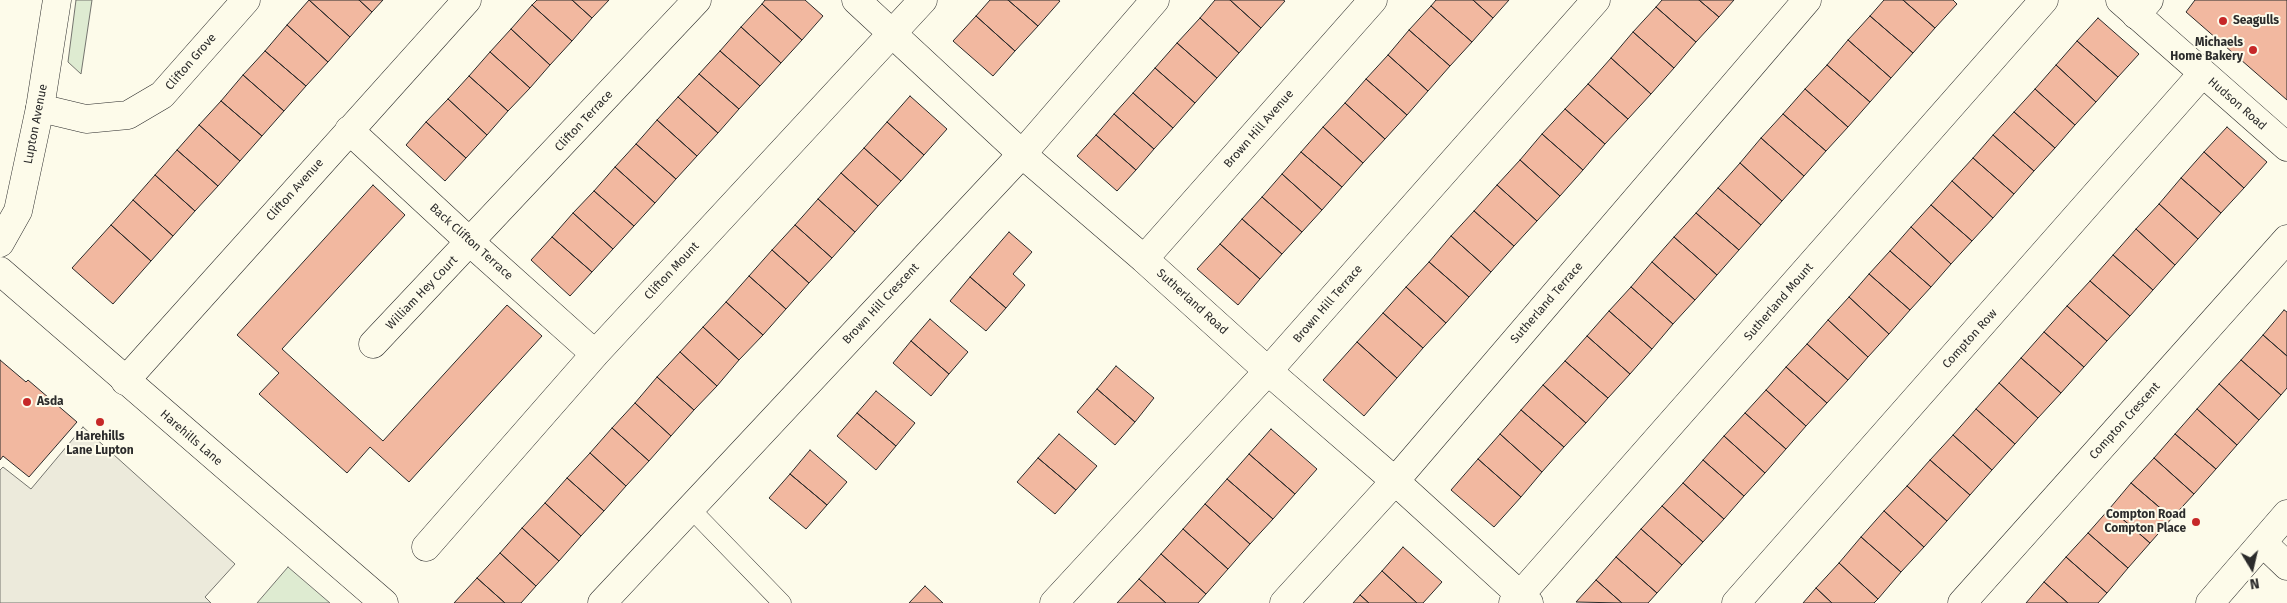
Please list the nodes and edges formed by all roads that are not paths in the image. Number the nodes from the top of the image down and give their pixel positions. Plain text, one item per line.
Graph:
1 (57, 0) edge
2 (246, 0) edge
3 (467, 0) edge
4 (697, 0) edge
5 (856, 0) edge
6 (923, 0) edge
7 (1155, 0) edge
8 (1373, 0) edge
9 (1596, 0) edge
10 (1807, 0) edge
11 (2044, 0) edge
12 (2135, 5) edge
13 (892, 34) junction
14 (2202, 74) junction
15 (40, 108) junction
16 (349, 130) junction
17 (2287, 147) edge
18 (1022, 154) junction
19 (2287, 239) edge
20 (470, 242) junction
21 (0, 243) edge
22 (1144, 259) junction
23 (0, 271) edge
24 (373, 344) dead end
25 (595, 354) junction
26 (1268, 371) junction
27 (126, 381) junction
28 (1395, 481) junction
29 (690, 508) junction
30 (2287, 514) edge
31 (2263, 543) junction
32 (426, 547) dead end
33 (2287, 566) edge
34 (1521, 600) edge
35 (384, 603) edge
36 (602, 603) edge
37 (782, 603) edge
38 (1054, 603) edge
39 (1284, 603) edge
40 (1736, 603) edge
41 (1962, 603) edge
42 (2210, 603) edge

1 - 15 street, Lupton Avenue
2 - 15 street, Clifton Grove
3 - 16 street, Clifton Avenue
4 - 20 street, Clifton Terrace
5 - 13 street, Sutherland Road
6 - 13 street, Clifton Mount
7 - 18 street, Brown Hill Crescent
8 - 22 street, Brown Hill Avenue
9 - 26 street, Brown Hill Terrace
10 - 28 street, Sutherland Terrace
11 - 34 street, Sutherland Mount
12 - 14 street, Hudson Road
13 - 18 street, Sutherland Road
13 - 25 street, Clifton Mount
14 - 17 street, Hudson Road
14 - 40 street, Compton Row
15 - 21 street, Lupton Avenue
16 - 20 street, Back Clifton Terrace
16 - 27 street, Clifton Avenue
18 - 22 street, Sutherland Road
18 - 29 street, Brown Hill Crescent
19 - 41 street, Compton Crescent
20 - 24 street, William Hey Court
20 - 25 street, Back Clifton Terrace
22 - 26 street, Sutherland Road
23 - 27 street, Harehills Lane
25 - 32 street, Clifton Mount
26 - 28 street, Sutherland Road
26 - 38 street, Brown Hill Terrace
27 - 35 street, Harehills Lane
28 - 34 street, Sutherland Road
28 - 39 street, Sutherland Terrace
29 - 36 street, Brown Hill Crescent
29 - 37 lane
30 - 31 street
31 - 33 street
31 - 42 street

